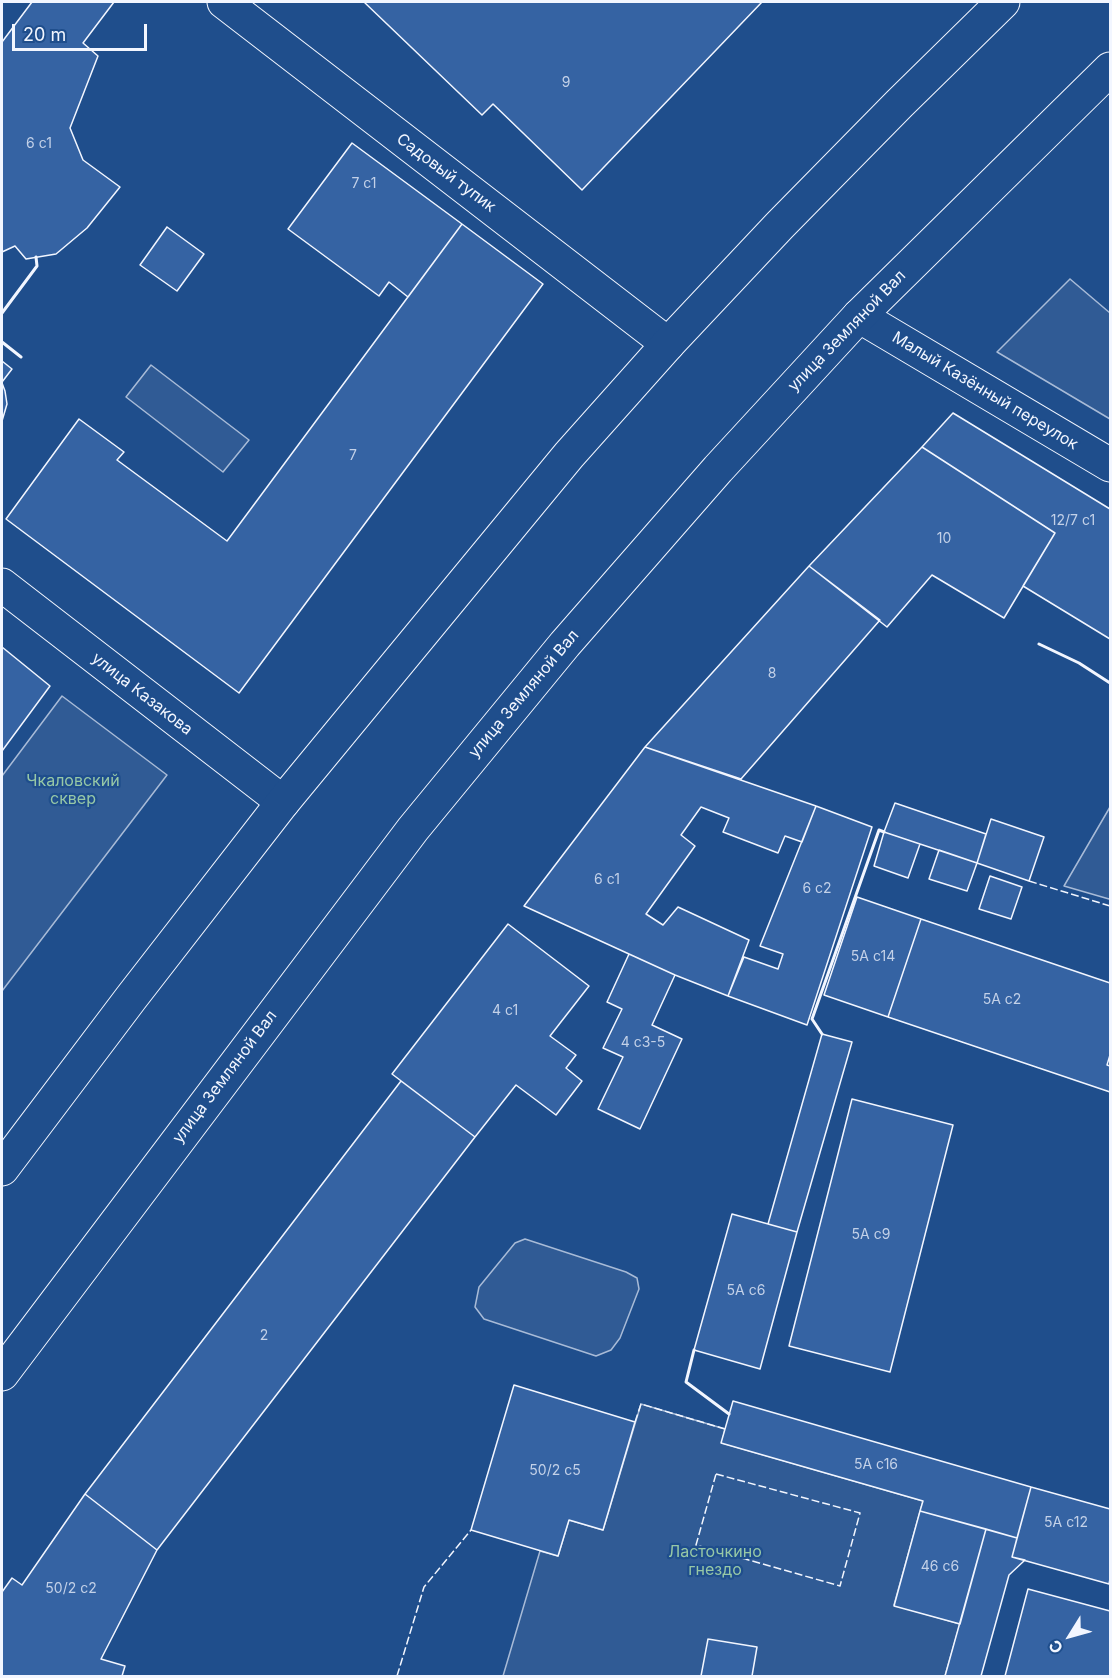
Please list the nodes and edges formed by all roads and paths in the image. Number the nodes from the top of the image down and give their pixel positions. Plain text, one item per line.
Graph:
1 (224, 2) edge
2 (1003, 2) edge
3 (1110, 69) edge
4 (859, 316) junction
5 (668, 344) junction
6 (1110, 465) edge
7 (2, 585) edge
8 (283, 802) junction
9 (2, 1169) edge
10 (2, 1374) edge

1 - 5 main road, Садовый тупик
2 - 5 main road
3 - 4 main road, улица Земляной Вал
4 - 6 main road, Малый Казённый переулок
4 - 10 main road, улица Земляной Вал
5 - 8 main road
7 - 8 main road, улица Казакова
8 - 9 main road

